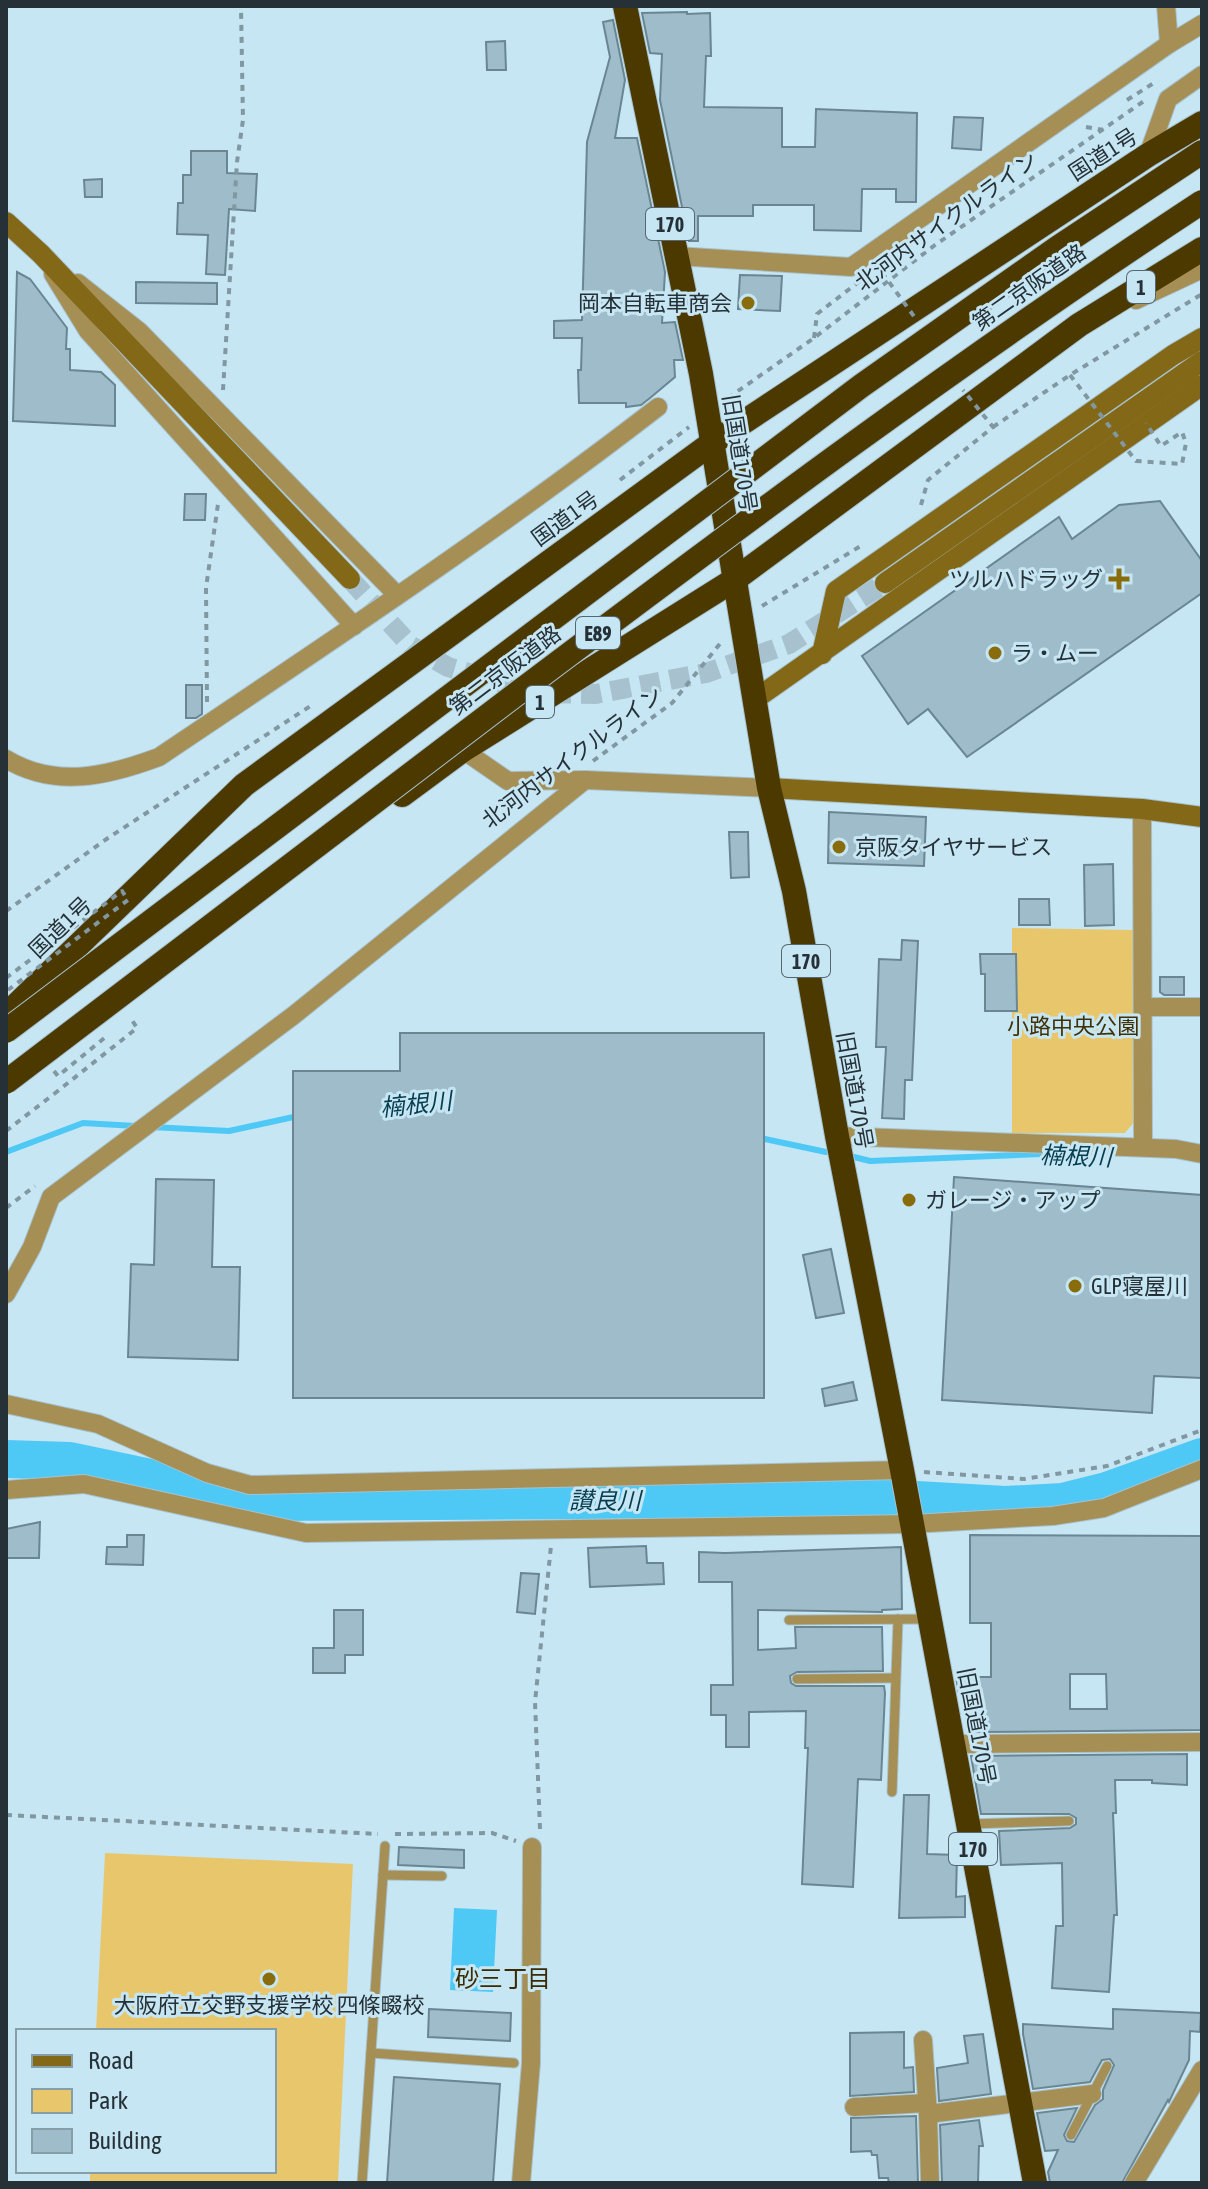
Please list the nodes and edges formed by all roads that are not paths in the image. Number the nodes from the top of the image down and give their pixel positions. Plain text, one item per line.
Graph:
1 (625, 6) edge
2 (1166, 6) edge
3 (1202, 24) edge
4 (1169, 44) junction
5 (1202, 75) edge
6 (1202, 123) edge
7 (1202, 152) edge
8 (1148, 155) junction
9 (1202, 202) edge
10 (6, 222) edge
11 (1202, 249) edge
12 (41, 254) junction
13 (676, 256) junction
14 (1202, 269) edge
15 (1079, 325) junction
16 (1202, 338) edge
17 (1202, 361) edge
18 (1202, 385) edge
19 (658, 407) dead end
20 (712, 443) junction
21 (350, 579) tunnel mouth
22 (734, 580) junction
23 (885, 583) tunnel mouth
24 (397, 595) junction
25 (354, 626) junction
26 (822, 654) junction
27 (754, 700) junction
28 (463, 750) junction
29 (6, 759) edge
30 (585, 780) junction
31 (769, 788) junction
32 (1142, 809) junction
33 (1202, 817) edge
34 (1143, 1007) junction
35 (1202, 1007) edge
36 (6, 1015) edge
37 (6, 1031) edge
38 (6, 1084) edge
39 (837, 1136) junction
40 (1143, 1147) junction
41 (1202, 1154) edge
42 (6, 1294) edge
43 (6, 1404) edge
44 (1202, 1469) edge
45 (903, 1474) junction
46 (6, 1490) edge
47 (912, 1520) junction
48 (898, 1619) junction
49 (930, 1619) junction
50 (789, 1620) dead end
51 (895, 1678) junction
52 (797, 1679) dead end
53 (1202, 1742) edge
54 (954, 1744) junction
55 (892, 1792) dead end
56 (1069, 1821) dead end
57 (969, 1824) junction
58 (385, 1846) dead end
59 (532, 1847) road end
60 (383, 1875) junction
61 (442, 1876) dead end
62 (923, 2040) dead end
63 (371, 2053) junction
64 (514, 2063) dead end
65 (1107, 2066) dead end
66 (1202, 2070) edge
67 (1092, 2094) junction
68 (1020, 2101) junction
69 (854, 2107) dead end
70 (928, 2109) junction
71 (1071, 2135) dead end
72 (362, 2183) edge
73 (521, 2183) edge
74 (930, 2183) edge
75 (1035, 2183) edge
76 (1134, 2183) edge

1 - 13 highway, 旧国道170号 / 170
2 - 4 street
3 - 4 street
4 - 13 street
5 - 8 street
6 - 8 highway, 国道1号
7 - 37 highway, 第二京阪道路 / E89, bridge
8 - 20 highway, 国道1号
9 - 38 highway, 第二京阪道路 / E89, bridge
10 - 12 street
11 - 15 highway, 1
12 - 21 street
12 - 24 street
12 - 25 street
13 - 20 highway, 旧国道170号 / 170
14 - 15 street
15 - 22 highway, 1
16 - 26 street
17 - 23 street
18 - 26 street
19 - 24 street
20 - 22 highway, 旧国道170号 / 170
20 - 36 highway, 国道1号
22 - 27 highway, 旧国道170号 / 170
22 - 28 highway, 1
24 - 25 street
25 - 29 street
26 - 27 street
27 - 31 highway, 旧国道170号 / 170
28 - 30 street
28 - 38 highway, 1
30 - 31 street
30 - 42 street
31 - 32 street
31 - 39 highway, 旧国道170号 / 170
32 - 33 street
32 - 34 street
34 - 35 street
34 - 40 street
39 - 40 street
39 - 45 highway, 旧国道170号 / 170
40 - 41 street
43 - 45 street
44 - 47 street
45 - 47 highway, 旧国道170号 / 170
46 - 47 street
47 - 49 highway, 旧国道170号 / 170
48 - 49 lane
48 - 50 lane
48 - 51 lane
49 - 54 highway, 旧国道170号 / 170
51 - 52 lane
51 - 55 lane
53 - 54 street
54 - 57 highway, 旧国道170号 / 170
56 - 57 lane
57 - 68 highway, 旧国道170号 / 170
58 - 60 lane
59 - 73 street
60 - 61 lane
60 - 63 lane
62 - 70 street
63 - 64 lane
63 - 72 lane
65 - 67 lane
66 - 76 street
67 - 68 street
67 - 71 lane
68 - 70 street
68 - 75 highway, 旧国道170号 / 170
69 - 70 street
70 - 74 street

